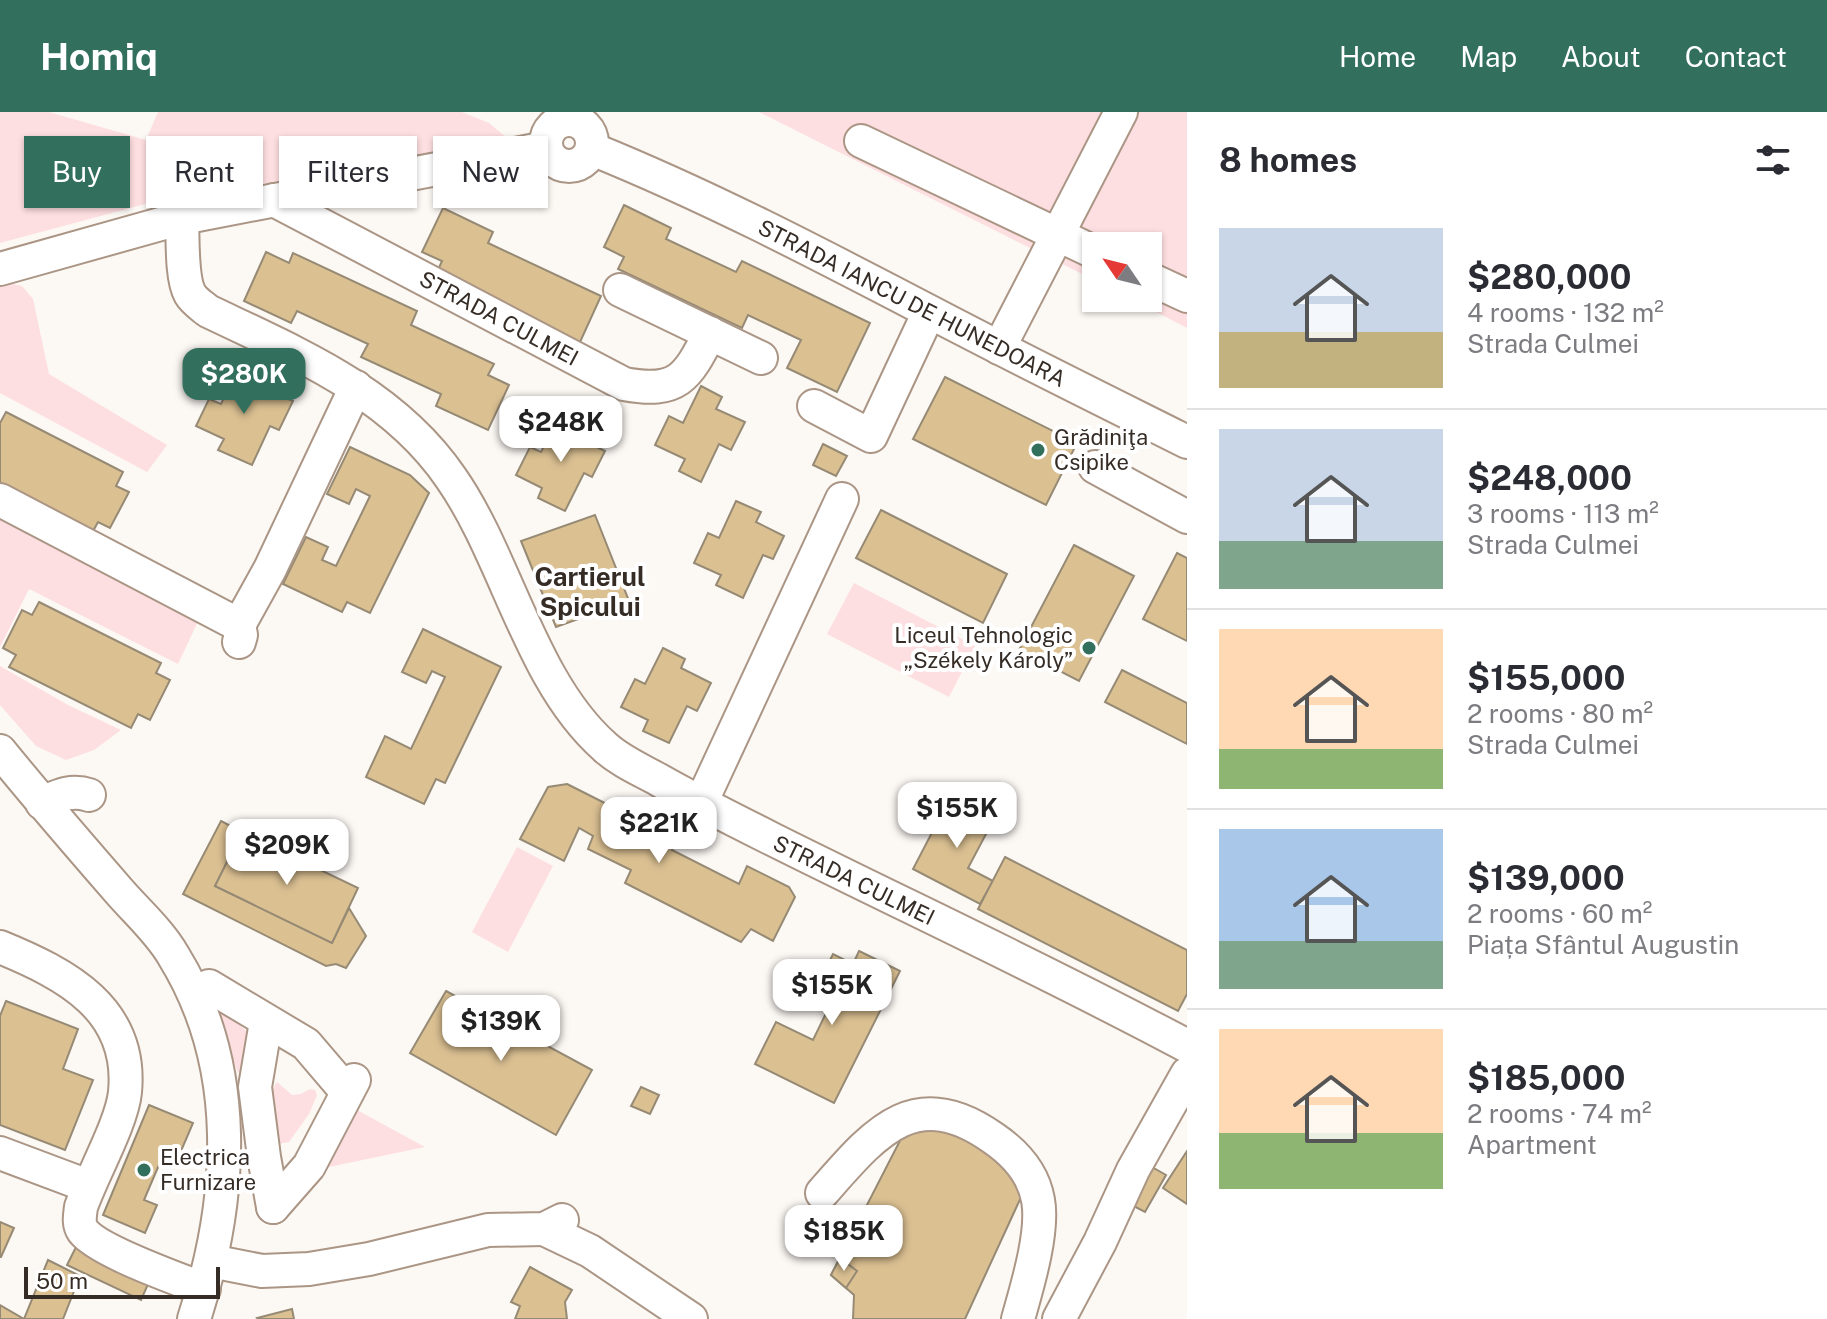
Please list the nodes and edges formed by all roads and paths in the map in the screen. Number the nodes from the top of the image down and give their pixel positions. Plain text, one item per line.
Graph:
1 (1121, 112) edge
2 (545, 128) edge
3 (861, 141) dead end
4 (274, 200) junction
5 (182, 218) junction
6 (1057, 235) junction
7 (1082, 247) edge
8 (0, 269) edge
9 (1162, 284) edge
10 (620, 290) dead end
11 (1187, 296) edge
12 (929, 312) junction
13 (710, 333) junction
14 (999, 348) junction
15 (761, 358) dead end
16 (356, 387) junction
17 (814, 406) dead end
18 (1178, 445) edge
19 (1095, 467) dead end
20 (842, 499) dead end
21 (0, 500) edge
22 (1187, 517) edge
23 (0, 751) edge
24 (89, 795) dead end
25 (42, 803) junction
26 (701, 803) junction
27 (0, 947) edge
28 (209, 986) dead end
29 (266, 1022) junction
30 (1187, 1046) edge
31 (1187, 1074) edge
32 (0, 1153) edge
33 (88, 1186) junction
34 (822, 1193) dead end
35 (203, 1290) edge
36 (691, 1319) edge
37 (1018, 1319) edge
38 (1059, 1319) edge

1 - 6 street
2 - 4 street
2 - 12 street, STRADA IANCU DE HUNEDOARA
3 - 6 street
4 - 5 street
4 - 13 street, STRADA CULMEI
5 - 8 street
5 - 16 street, STRADA CULMEI
6 - 7 street
6 - 14 street
9 - 11 street
10 - 13 street
12 - 14 street, STRADA IANCU DE HUNEDOARA
12 - 17 street
13 - 15 street
14 - 18 street, STRADA IANCU DE HUNEDOARA
16 - 21 street
16 - 26 street, STRADA CULMEI
19 - 22 street
20 - 26 street
23 - 25 street
24 - 25 street
25 - 35 street
26 - 30 street, STRADA CULMEI
27 - 33 street
28 - 29 street
29 - 29 street
31 - 38 street
32 - 33 street
33 - 35 street
34 - 37 street
35 - 36 street

